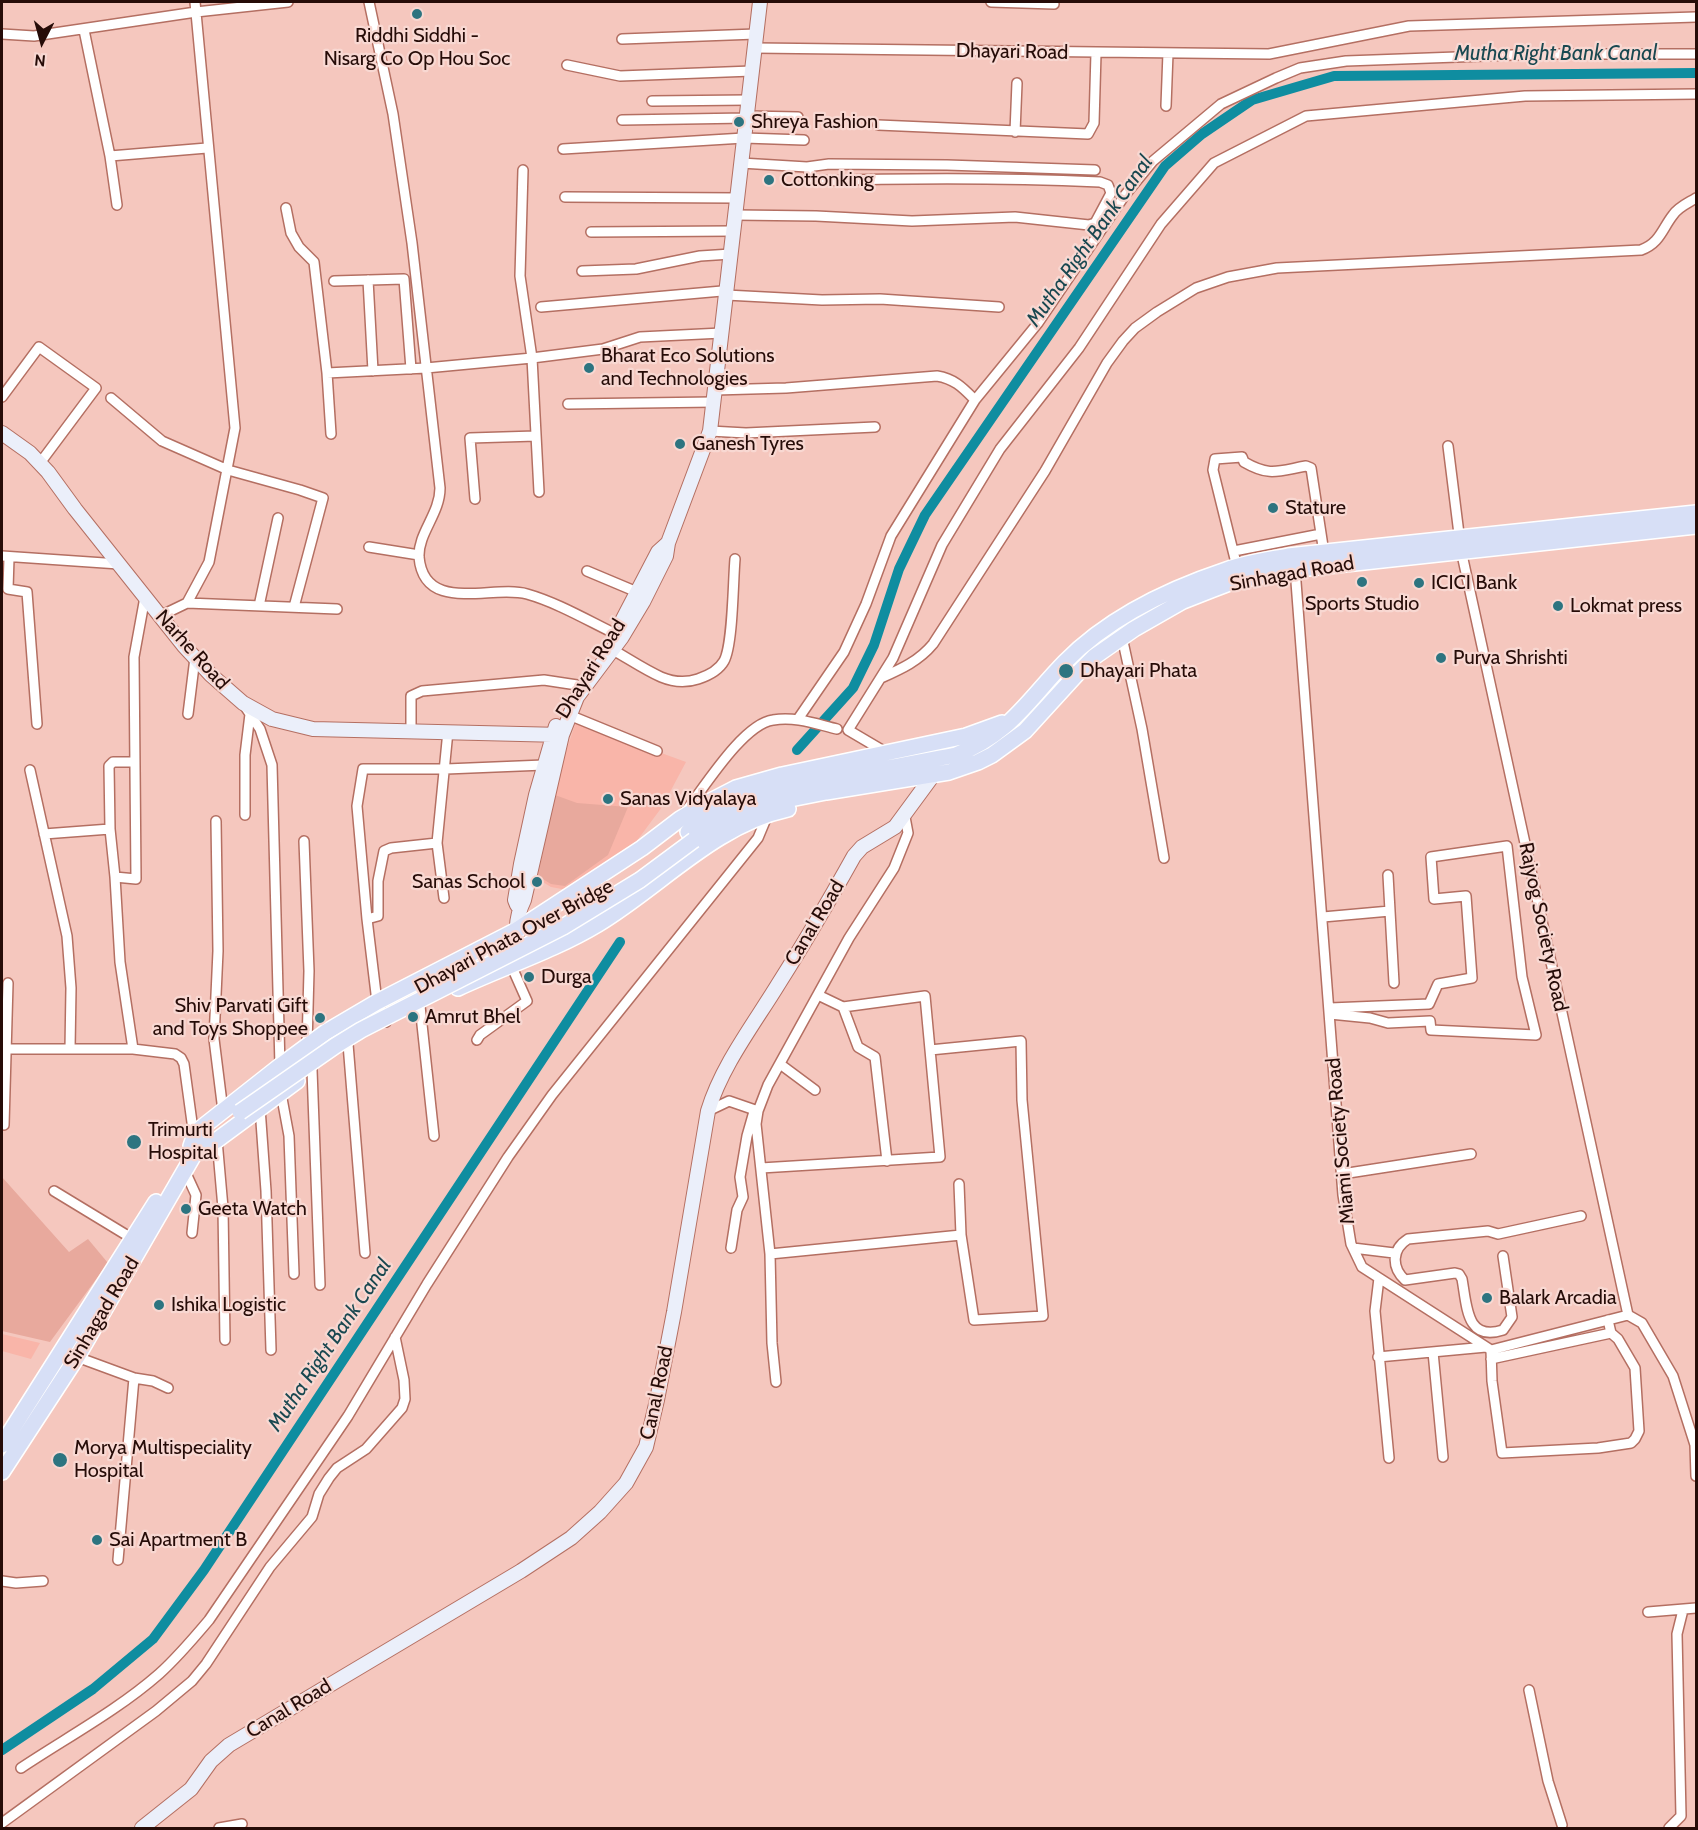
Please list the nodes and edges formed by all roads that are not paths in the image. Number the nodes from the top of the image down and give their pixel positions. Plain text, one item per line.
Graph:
1 (195, 2) edge
2 (288, 2) edge
3 (369, 2) edge
4 (760, 2) edge
5 (991, 2) edge
6 (1054, 4) dead end
7 (196, 12) junction
8 (1696, 17) edge
9 (84, 30) junction
10 (2, 33) edge
11 (622, 39) dead end
12 (756, 41) junction
13 (1096, 53) junction
14 (1168, 53) junction
15 (1696, 54) edge
16 (567, 65) dead end
17 (752, 71) junction
18 (1017, 83) dead end
19 (1696, 94) edge
20 (749, 100) junction
21 (652, 101) dead end
22 (1166, 106) dead end
23 (747, 117) junction
24 (798, 117) dead end
25 (622, 120) dead end
26 (878, 125) dead end
27 (1015, 132) junction
28 (744, 138) junction
29 (804, 140) dead end
30 (207, 148) junction
31 (563, 149) dead end
32 (110, 156) junction
33 (741, 163) junction
34 (807, 167) junction
35 (523, 170) dead end
36 (1095, 170) dead end
37 (566, 196) dead end
38 (737, 198) junction
39 (1696, 198) edge
40 (117, 205) dead end
41 (286, 208) dead end
42 (735, 215) junction
43 (734, 231) junction
44 (591, 232) dead end
45 (731, 254) junction
46 (582, 271) dead end
47 (368, 280) junction
48 (334, 281) dead end
49 (726, 294) junction
50 (541, 307) dead end
51 (999, 307) dead end
52 (722, 333) junction
53 (531, 358) junction
54 (426, 368) junction
55 (411, 369) junction
56 (373, 371) junction
57 (327, 373) junction
58 (715, 396) junction
59 (2, 397) edge
60 (111, 398) dead end
61 (975, 400) junction
62 (568, 404) dead end
63 (875, 427) dead end
64 (710, 431) junction
65 (2, 433) edge
66 (331, 434) dead end
67 (536, 436) junction
68 (1448, 446) dead end
69 (40, 463) junction
70 (228, 470) junction
71 (539, 492) dead end
72 (474, 499) dead end
73 (1696, 513) edge
74 (278, 518) dead end
75 (1696, 526) edge
76 (1626, 527) junction
77 (1321, 534) junction
78 (668, 543) junction
79 (1460, 544) junction
80 (369, 547) dead end
81 (1234, 551) junction
82 (1324, 553) junction
83 (419, 555) junction
84 (5, 557) edge
85 (735, 560) dead end
86 (119, 564) junction
87 (1237, 567) junction
88 (1295, 569) junction
89 (587, 571) dead end
90 (637, 592) junction
91 (145, 597) junction
92 (187, 603) junction
93 (259, 606) junction
94 (294, 607) junction
95 (337, 609) dead end
96 (160, 616) junction
97 (618, 635) junction
98 (1122, 637) junction
99 (613, 650) junction
100 (195, 658) junction
101 (880, 679) junction
102 (577, 685) junction
103 (246, 709) junction
104 (1021, 712) junction
105 (188, 714) dead end
106 (569, 715) junction
107 (798, 719) junction
108 (37, 724) dead end
109 (837, 729) dead end
110 (411, 731) junction
111 (448, 731) junction
112 (557, 734) junction
113 (657, 751) dead end
114 (887, 753) junction
115 (135, 762) junction
116 (544, 765) junction
117 (446, 769) junction
118 (30, 770) dead end
119 (934, 774) junction
120 (912, 777) junction
121 (909, 811) junction
122 (768, 814) junction
123 (244, 815) dead end
124 (216, 821) dead end
125 (110, 829) junction
126 (687, 830) junction
127 (44, 834) junction
128 (304, 841) dead end
129 (436, 843) junction
130 (1164, 858) dead end
131 (1388, 875) dead end
132 (115, 878) junction
133 (444, 898) dead end
134 (519, 910) junction
135 (1390, 912) junction
136 (1323, 917) junction
137 (367, 919) junction
138 (515, 931) junction
139 (515, 963) junction
140 (8, 983) dead end
141 (1394, 983) dead end
142 (818, 995) junction
143 (377, 1002) junction
144 (420, 1006) junction
145 (1383, 1006) junction
146 (843, 1007) junction
147 (1330, 1011) junction
148 (386, 1022) junction
149 (1385, 1022) junction
150 (477, 1040) dead end
151 (348, 1044) junction
152 (307, 1046) junction
153 (6, 1049) junction
154 (70, 1049) junction
155 (133, 1049) junction
156 (930, 1050) junction
157 (780, 1064) junction
158 (280, 1066) junction
159 (312, 1070) junction
160 (815, 1090) dead end
161 (281, 1093) junction
162 (260, 1108) junction
163 (233, 1109) junction
164 (708, 1111) junction
165 (758, 1112) junction
166 (4, 1125) dead end
167 (434, 1136) dead end
168 (217, 1140) junction
169 (194, 1144) junction
170 (1471, 1154) dead end
171 (887, 1161) junction
172 (761, 1168) junction
173 (185, 1171) junction
174 (1342, 1174) junction
175 (959, 1184) dead end
176 (54, 1191) dead end
177 (1581, 1216) dead end
178 (192, 1233) dead end
179 (960, 1235) junction
180 (133, 1239) junction
181 (731, 1248) dead end
182 (1353, 1248) junction
183 (365, 1253) dead end
184 (1394, 1253) junction
185 (770, 1254) junction
186 (1503, 1257) dead end
187 (294, 1274) dead end
188 (1379, 1278) junction
189 (320, 1285) dead end
190 (1628, 1315) junction
191 (1608, 1320) junction
192 (1611, 1333) junction
193 (1544, 1336) junction
194 (395, 1337) junction
195 (225, 1340) dead end
196 (1548, 1347) junction
197 (271, 1350) dead end
198 (1432, 1352) junction
199 (1490, 1352) junction
200 (77, 1357) junction
201 (1378, 1357) junction
202 (134, 1378) junction
203 (776, 1382) dead end
204 (168, 1388) dead end
205 (2, 1444) edge
206 (1695, 1445) edge
207 (1443, 1457) dead end
208 (1389, 1458) dead end
209 (2, 1472) edge
210 (1696, 1476) edge
211 (118, 1560) dead end
212 (2, 1581) edge
213 (43, 1581) dead end
214 (1696, 1608) edge
215 (1683, 1610) junction
216 (1648, 1612) dead end
217 (1529, 1690) dead end
218 (21, 1768) dead end
219 (4, 1822) edge
220 (242, 1824) dead end
221 (1562, 1825) dead end
222 (143, 1828) edge
223 (219, 1828) edge
224 (1669, 1828) edge

1 - 7 street
2 - 7 street
3 - 54 street
4 - 12 street, Dhayari Road
5 - 6 street
7 - 9 street
7 - 30 street
8 - 14 street, Dhayari Road
9 - 10 street
9 - 32 street
11 - 12 street
12 - 13 street, Dhayari Road
12 - 17 street, Dhayari Road
13 - 14 street, Dhayari Road
13 - 27 street
14 - 22 street
15 - 61 street
16 - 17 street
17 - 20 street, Dhayari Road
18 - 27 street
19 - 101 street
20 - 21 street
20 - 23 street, Dhayari Road
23 - 24 street
23 - 25 street
23 - 28 street, Dhayari Road
26 - 27 street
28 - 29 street
28 - 31 street
28 - 33 street, Dhayari Road
30 - 32 street
30 - 70 street
32 - 40 street
33 - 34 street
33 - 38 street, Dhayari Road
34 - 36 street
34 - 42 street
35 - 53 street
37 - 38 street
38 - 42 street, Dhayari Road
39 - 101 street
41 - 57 street
42 - 43 street, Dhayari Road
43 - 44 street
43 - 45 street, Dhayari Road
45 - 46 street
45 - 49 street, Dhayari Road
47 - 48 street
47 - 55 street
47 - 56 street
49 - 50 street
49 - 51 street
49 - 52 street, Dhayari Road
52 - 53 street
52 - 58 street, Dhayari Road
53 - 54 street
53 - 67 street
54 - 55 street
54 - 83 street
55 - 56 street
56 - 57 street
57 - 66 street
58 - 61 street
58 - 62 street
58 - 64 street, Dhayari Road
59 - 69 street
60 - 70 street
61 - 107 street
63 - 64 street
64 - 78 street, Dhayari Road
65 - 69 street, Narhe Road
67 - 71 street
67 - 72 street
68 - 79 street, Rajyog Society Road
69 - 86 street, Narhe Road
70 - 92 street
70 - 94 street
73 - 76 main road, Sinhagad Road
74 - 93 street
75 - 76 main road, Sinhagad Road
76 - 79 main road, Sinhagad Road
77 - 81 street
77 - 81 street
77 - 82 street
78 - 90 street, Dhayari Road
78 - 97 street, Dhayari Road
79 - 82 main road, Sinhagad Road
79 - 88 main road, Sinhagad Road
79 - 190 street, Rajyog Society Road
80 - 83 street
81 - 87 street
82 - 87 main road, Sinhagad Road
83 - 97 street
84 - 86 street
84 - 108 street
85 - 99 street
86 - 91 street, Narhe Road
87 - 104 main road, Sinhagad Road
88 - 98 main road, Sinhagad Road
88 - 136 street, Miami Society Road
89 - 90 street
90 - 97 street, Dhayari Road
91 - 96 street, Narhe Road
91 - 115 street
92 - 93 street
92 - 96 street
93 - 94 street
94 - 95 street
96 - 100 street, Narhe Road
97 - 99 street, Dhayari Road
97 - 102 street, Dhayari Road
98 - 119 main road, Sinhagad Road
98 - 130 street
99 - 106 street, Dhayari Road
100 - 103 street, Narhe Road
100 - 105 street
101 - 114 street
102 - 110 street
102 - 112 street, Dhayari Road
103 - 110 street, Narhe Road
103 - 123 street
103 - 158 street
104 - 114 main road
104 - 126 main road, Dhayari Phata Over Bridge
106 - 112 street, Dhayari Road
106 - 113 street
107 - 109 street
107 - 126 street
110 - 111 street, Narhe Road
111 - 112 street, Narhe Road
111 - 117 street
112 - 116 street, Dhayari Road
112 - 134 street, Dhayari Road
114 - 126 main road
115 - 125 street
115 - 132 street
116 - 117 street
116 - 134 street, Dhayari Road
117 - 129 street
117 - 137 street
118 - 127 street
119 - 120 main road, Sinhagad Road
119 - 121 street, Canal Road
120 - 122 main road
120 - 126 main road, Dhayari Phata Over Bridge
121 - 142 street
121 - 164 street, Canal Road
122 - 139 main road
122 - 194 street
124 - 163 street
125 - 127 street
125 - 132 street
126 - 138 main road
126 - 163 main road, Dhayari Phata Over Bridge, bridge
127 - 154 street
128 - 152 street
129 - 133 street
129 - 137 street
131 - 135 street
132 - 155 street
134 - 138 street, Dhayari Road
135 - 136 street
135 - 141 street
136 - 147 street, Miami Society Road
137 - 143 street
138 - 139 street, Dhayari Road
138 - 143 main road
139 - 144 main road
139 - 150 street
140 - 153 street
142 - 146 street
142 - 157 street
143 - 148 street
143 - 152 main road
144 - 148 main road
144 - 167 street
145 - 147 street
145 - 149 street
145 - 149 street
146 - 156 street
146 - 171 street
147 - 149 street
147 - 174 street, Miami Society Road
148 - 151 main road
151 - 159 main road
151 - 183 street
152 - 158 main road
153 - 154 street
153 - 166 street
154 - 155 street
155 - 169 street
156 - 171 street
156 - 179 street
157 - 160 street
157 - 165 street
158 - 163 main road
159 - 161 main road
159 - 189 street
161 - 162 main road
161 - 187 street
162 - 168 main road
162 - 197 street
163 - 169 main road, Dhayari Phata Over Bridge
164 - 165 street
164 - 222 street, Canal Road
165 - 172 street
165 - 181 street
168 - 169 main road
168 - 195 street
169 - 173 main road, Sinhagad Road
169 - 180 main road, Sinhagad Road
170 - 174 street
171 - 172 street
172 - 185 street
173 - 178 street
173 - 200 main road, Sinhagad Road
174 - 182 street, Miami Society Road
175 - 179 street
176 - 180 street
177 - 184 street
179 - 185 street
180 - 205 main road, Sinhagad Road
182 - 184 street
182 - 188 street, Miami Society Road
184 - 186 street
185 - 203 street
188 - 199 street, Miami Society Road
188 - 201 street
190 - 191 street
190 - 206 street
191 - 192 street
191 - 193 street
192 - 196 street
192 - 199 street
193 - 196 street
193 - 199 street
194 - 218 street
194 - 219 street
196 - 199 street
198 - 199 street
198 - 201 street
198 - 207 street
200 - 202 street
200 - 209 main road, Sinhagad Road
201 - 208 street
202 - 204 street
202 - 211 street
206 - 210 street
212 - 213 street
214 - 215 street
215 - 216 street
215 - 224 street
217 - 221 street
220 - 223 street

